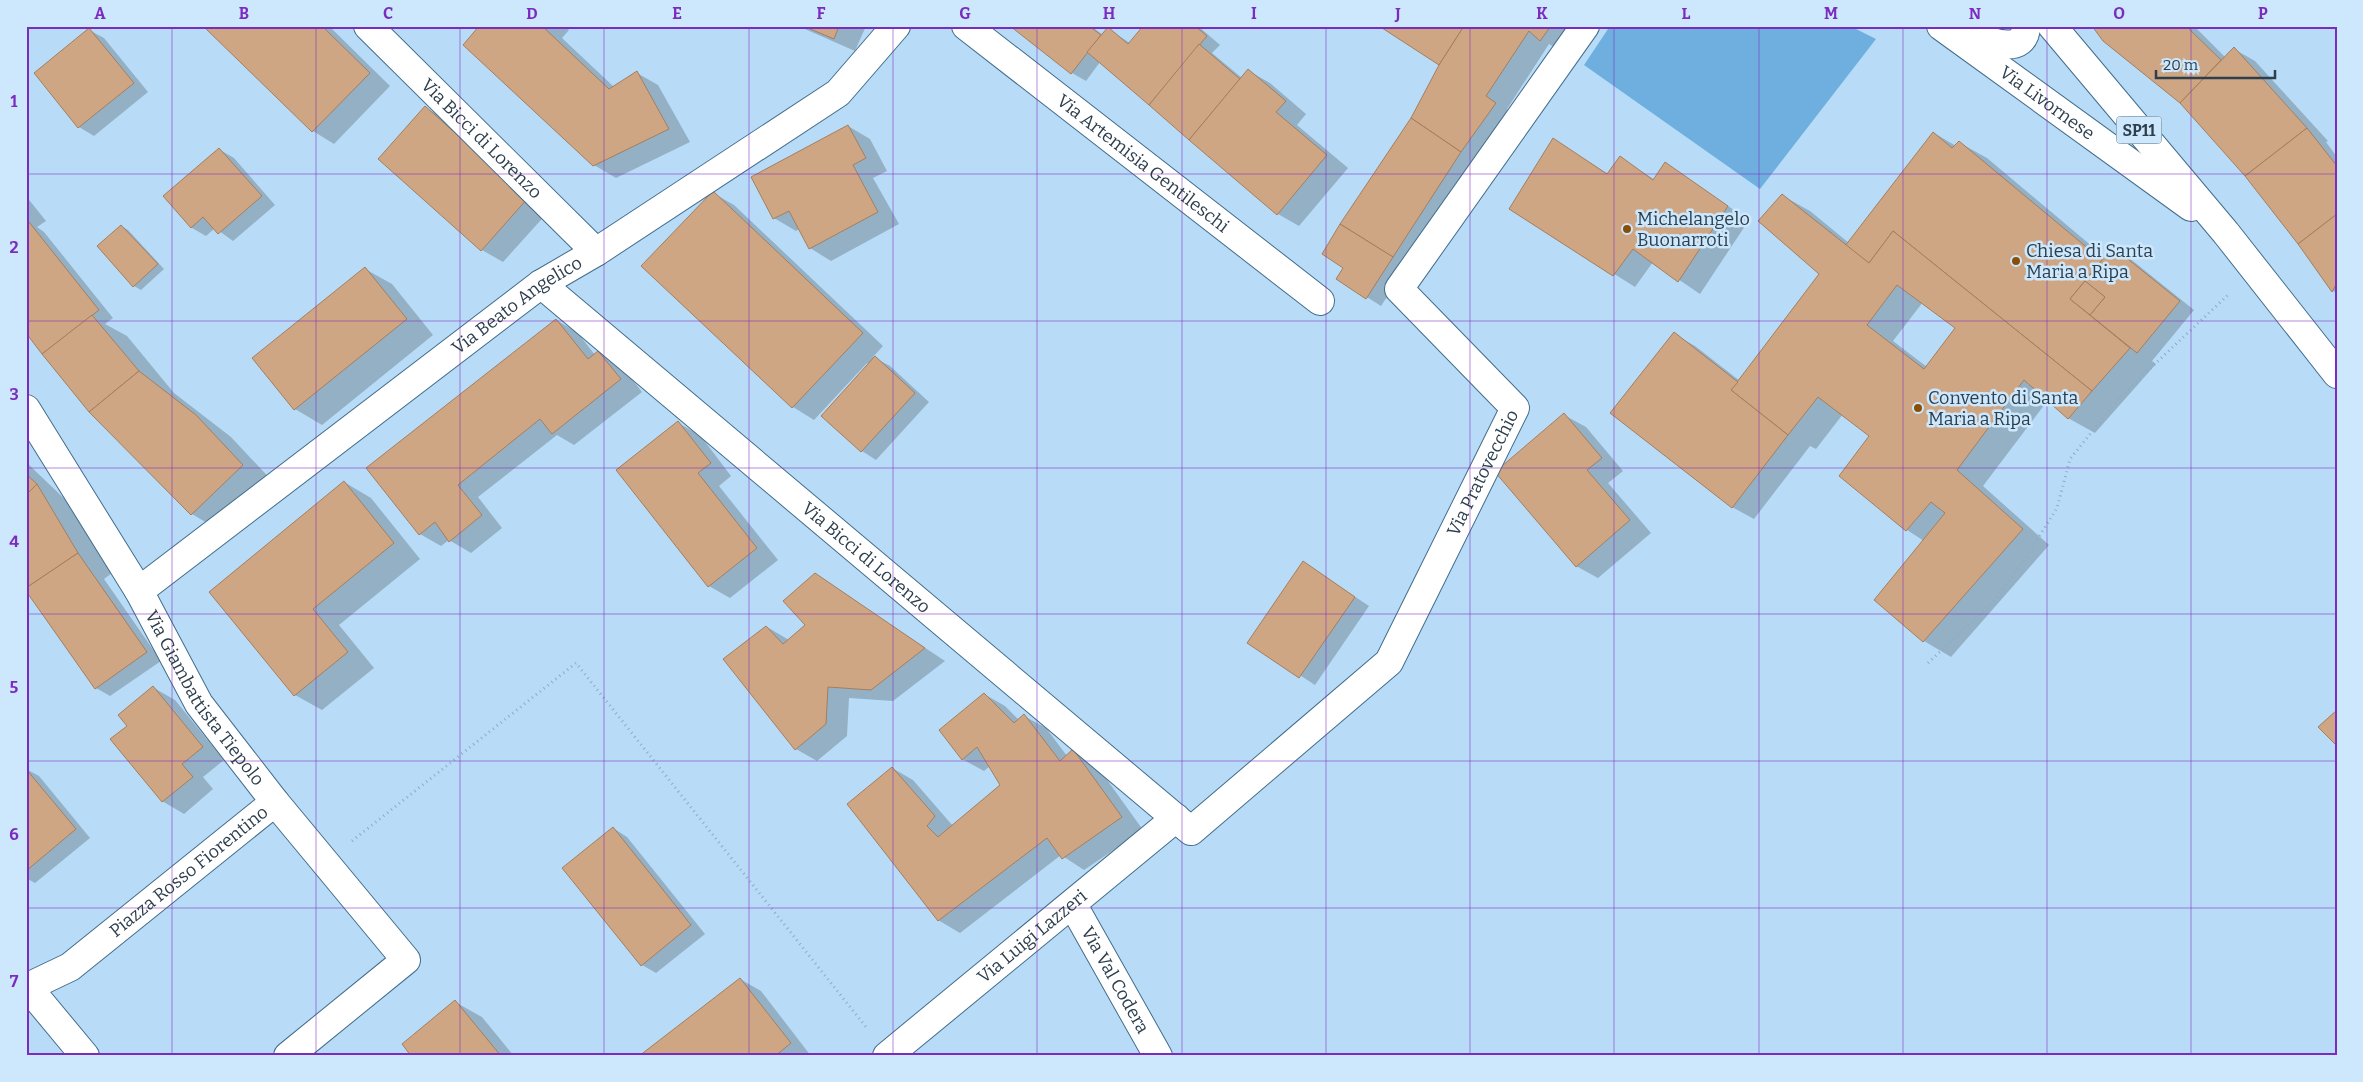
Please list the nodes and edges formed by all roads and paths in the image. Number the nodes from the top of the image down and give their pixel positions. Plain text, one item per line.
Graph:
1 (368, 26) edge
2 (896, 26) edge
3 (966, 26) edge
4 (1585, 26) edge
5 (1942, 26) edge
6 (2026, 26) edge
7 (2052, 26) edge
8 (2226, 233) junction
9 (596, 252) junction
10 (2254, 269) junction
11 (541, 284) junction
12 (1320, 301) dead end
13 (2337, 374) edge
14 (26, 409) edge
15 (139, 591) junction
16 (1928, 663) dead end
17 (275, 802) junction
18 (1184, 825) junction
19 (348, 845) dead end
20 (1073, 905) junction
21 (27, 986) edge
22 (85, 1056) edge
23 (288, 1056) edge
24 (888, 1056) edge
25 (1158, 1056) edge

1 - 9 street, Via Bicci di Lorenzo
2 - 9 street, Via Beato Angelico
3 - 12 street, Via Artemisia Gentileschi
4 - 18 street, Via Pratovecchio
5 - 6 street, Via Livornese
5 - 8 street, Via Livornese
7 - 8 street, SP11
8 - 10 street
9 - 11 street, Via Beato Angelico
10 - 13 street
10 - 16 path
11 - 15 street, Via Beato Angelico
11 - 18 street, Via Bicci di Lorenzo
14 - 15 street, Via Giambattista Tiepolo
15 - 17 street, Via Giambattista Tiepolo
17 - 21 street, Piazza Rosso Fiorentino
17 - 23 street, Piazza Rosso Fiorentino
18 - 20 street, Via Luigi Lazzeri
19 - 24 path
20 - 24 street, Via Luigi Lazzeri
20 - 25 street, Via Val Codera
21 - 22 street, Piazza Rosso Fiorentino

